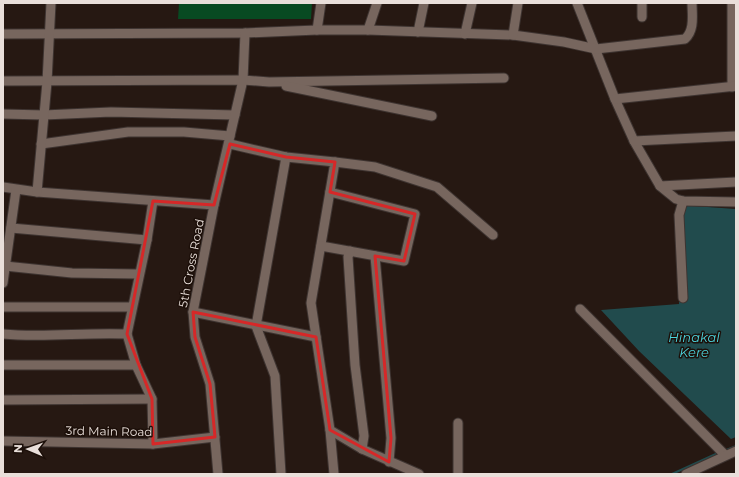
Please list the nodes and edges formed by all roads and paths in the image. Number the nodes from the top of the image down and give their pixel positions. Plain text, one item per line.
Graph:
1 (51, 3) edge
2 (320, 3) edge
3 (377, 3) edge
4 (424, 3) edge
5 (472, 3) edge
6 (518, 3) edge
7 (577, 3) edge
8 (642, 3) edge
9 (692, 3) edge
10 (732, 3) edge
11 (642, 18) dead end
12 (317, 30) junction
13 (368, 30) junction
14 (418, 32) junction
15 (3, 34) edge
16 (245, 34) junction
17 (465, 34) junction
18 (49, 35) junction
19 (514, 35) junction
20 (596, 49) junction
21 (504, 78) dead end
22 (243, 80) junction
23 (3, 81) edge
24 (46, 82) junction
25 (269, 82) junction
26 (734, 87) edge
27 (615, 99) junction
28 (3, 114) edge
29 (44, 115) junction
30 (235, 115) junction
31 (432, 116) dead end
32 (736, 136) edge
33 (230, 140) junction
34 (634, 141) junction
35 (41, 144) junction
36 (286, 157) junction
37 (335, 162) junction
38 (736, 182) edge
39 (660, 186) junction
40 (3, 187) edge
41 (16, 190) junction
42 (37, 192) junction
43 (330, 192) junction
44 (153, 201) junction
45 (682, 201) junction
46 (736, 202) edge
47 (214, 205) junction
48 (11, 228) junction
49 (493, 235) dead end
50 (147, 240) junction
51 (321, 246) junction
52 (350, 251) junction
53 (375, 256) junction
54 (6, 266) junction
55 (138, 274) junction
56 (3, 283) edge
57 (683, 298) dead end
58 (3, 307) edge
59 (132, 307) junction
60 (580, 309) dead end
61 (193, 312) junction
62 (256, 326) junction
63 (3, 334) edge
64 (126, 334) junction
65 (316, 337) junction
66 (3, 365) edge
67 (136, 365) junction
68 (152, 399) junction
69 (3, 400) edge
70 (458, 423) dead end
71 (330, 430) junction
72 (215, 437) junction
73 (3, 442) edge
74 (153, 444) junction
75 (362, 449) junction
76 (736, 451) edge
77 (725, 455) junction
78 (389, 462) junction
79 (218, 474) edge
80 (282, 474) edge
81 (334, 474) edge
82 (419, 474) edge
83 (458, 474) edge
84 (686, 474) edge

1 - 18 street
2 - 12 street
3 - 13 street
4 - 14 street
5 - 17 street
6 - 19 street
7 - 20 street
8 - 11 street
9 - 20 street
10 - 26 street
12 - 13 street
12 - 16 street
13 - 14 street
14 - 17 street
15 - 18 street
16 - 18 street
16 - 22 street, 5th Cross Road
17 - 19 street
18 - 24 street
19 - 20 street
20 - 27 street
21 - 25 street
22 - 24 street
22 - 25 street
22 - 30 street, 5th Cross Road
23 - 24 street
24 - 29 street
25 - 31 street
26 - 27 street
27 - 34 street
28 - 29 street
29 - 30 street
29 - 35 street
30 - 33 street, 5th Cross Road
32 - 34 street
33 - 35 street
33 - 36 street
33 - 47 street, 5th Cross Road
34 - 39 street
35 - 42 street
36 - 37 street
36 - 62 street
37 - 43 street
37 - 49 street
38 - 39 street
39 - 45 street
40 - 41 street
41 - 42 street
41 - 48 street
42 - 44 street
43 - 51 street
43 - 53 street
44 - 47 street
44 - 50 street
45 - 46 street
45 - 57 street
47 - 61 street, 5th Cross Road
48 - 50 street
48 - 54 street
50 - 55 street
51 - 52 street
51 - 65 street
52 - 53 street
52 - 75 street
53 - 78 street
54 - 55 street
54 - 56 street
55 - 59 street
58 - 59 street
59 - 64 street
60 - 77 street
61 - 62 street
61 - 72 street, 5th Cross Road
62 - 65 street
62 - 80 street
63 - 64 street
64 - 67 street
65 - 71 street
66 - 67 street
67 - 68 street
68 - 69 street
68 - 74 street
70 - 83 street
71 - 75 street
71 - 81 street
72 - 74 street, 3rd Main Road
72 - 79 street, 5th Cross Road
73 - 74 street, 3rd Main Road
75 - 78 street
76 - 77 street
77 - 84 street
78 - 82 street

